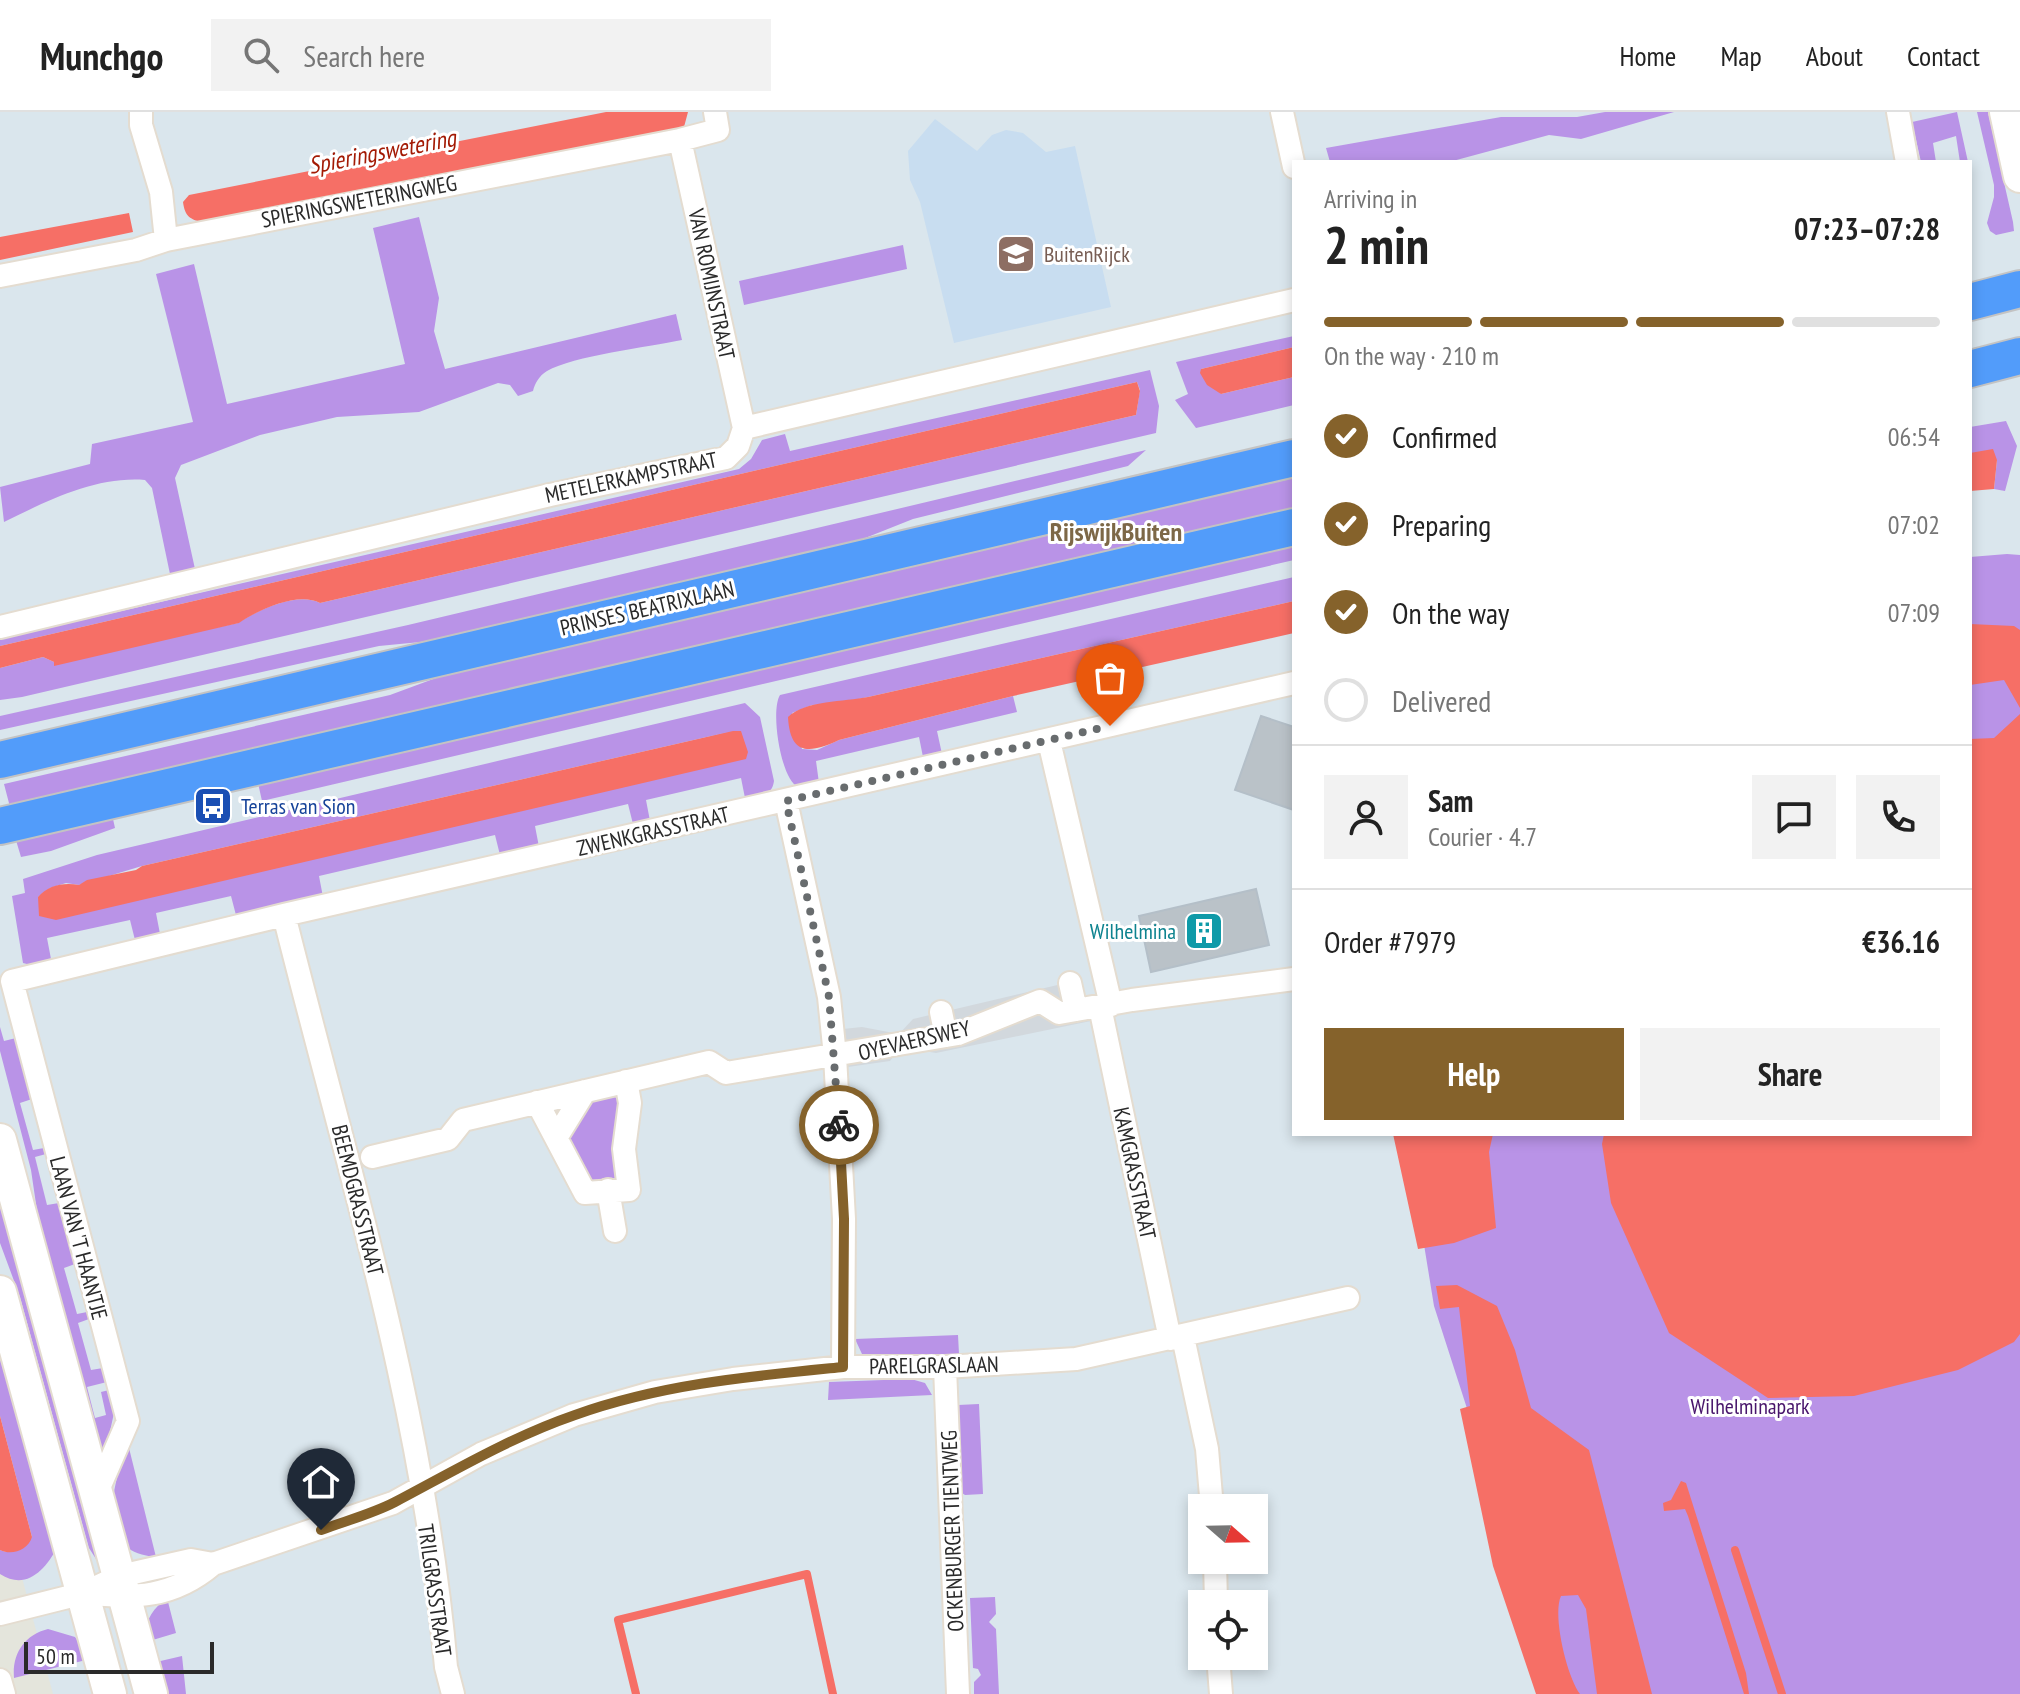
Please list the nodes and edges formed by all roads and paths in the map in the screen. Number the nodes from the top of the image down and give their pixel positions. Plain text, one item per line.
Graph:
1 (141, 112) edge
2 (1282, 112) edge
3 (1898, 112) edge
4 (2006, 112) edge
5 (716, 121) edge
6 (680, 140) junction
7 (1292, 160) edge
8 (1907, 160) edge
9 (2020, 176) edge
10 (166, 240) junction
11 (0, 276) edge
12 (2020, 289) edge
13 (1292, 300) edge
14 (1972, 301) edge
15 (2020, 356) edge
16 (1972, 368) edge
17 (744, 428) junction
18 (1292, 458) edge
19 (1292, 527) edge
20 (0, 627) edge
21 (1292, 683) edge
22 (1049, 741) junction
23 (0, 760) edge
24 (786, 801) junction
25 (0, 826) edge
26 (284, 915) junction
27 (1292, 979) edge
28 (12, 981) joint
29 (1070, 983) dead end
30 (1076, 1010) junction
31 (1104, 1010) junction
32 (941, 1012) dead end
33 (941, 1042) junction
34 (835, 1056) junction
35 (626, 1081) junction
36 (585, 1091) junction
37 (537, 1102) junction
38 (556, 1138) junction
39 (0, 1140) edge
40 (372, 1157) dead end
41 (608, 1190) junction
42 (615, 1231) dead end
43 (0, 1292) edge
44 (1348, 1298) dead end
45 (1177, 1338) junction
46 (843, 1367) junction
47 (945, 1367) junction
48 (421, 1486) junction
49 (98, 1490) junction
50 (1211, 1494) edge
51 (123, 1587) junction
52 (84, 1593) junction
53 (0, 1614) edge
54 (1219, 1670) edge
55 (0, 1680) edge
56 (4, 1694) edge
57 (110, 1694) edge
58 (151, 1694) edge
59 (453, 1694) edge
60 (958, 1694) edge
61 (1221, 1694) edge

1 - 10 street
2 - 7 street
3 - 8 street
4 - 9 street
5 - 6 street, SPIERINGSWETERINGWEG
6 - 10 street, SPIERINGSWETERINGWEG
6 - 17 street, VAN ROMIJNSTRAAT
10 - 11 street, SPIERINGSWETERINGWEG
12 - 14 main road
13 - 17 street
15 - 16 main road
17 - 20 street, METELERKAMPSTRAAT
18 - 23 main road, PRINSES BEATRIXLAAN
19 - 25 main road
21 - 22 street, ZWENKGRASSTRAAT
22 - 24 street, ZWENKGRASSTRAAT
22 - 31 street, KAMGRASSTRAAT
24 - 26 street, ZWENKGRASSTRAAT
24 - 34 street
26 - 28 street, ZWENKGRASSTRAAT
26 - 48 street, BEEMDGRASSTRAAT
27 - 31 street, OYEVAERSWEY
28 - 49 street, LAAN VAN 'T HAANTJE
29 - 30 street
30 - 31 street, OYEVAERSWEY
30 - 33 street, OYEVAERSWEY
31 - 45 street, KAMGRASSTRAAT
32 - 33 street
33 - 34 street, OYEVAERSWEY
34 - 35 street, OYEVAERSWEY
34 - 46 street
35 - 36 street, OYEVAERSWEY
35 - 41 street
36 - 37 street, OYEVAERSWEY
36 - 38 street
37 - 38 street
37 - 40 street, OYEVAERSWEY
38 - 41 street
39 - 49 street
41 - 42 street
43 - 52 street
44 - 45 street, PARELGRASLAAN
45 - 47 street, PARELGRASLAAN
45 - 50 street, KAMGRASSTRAAT
46 - 47 street, PARELGRASLAAN
46 - 48 street, PARELGRASLAAN
47 - 60 street, OCKENBURGER TIENTWEG
48 - 51 street, PARELGRASLAAN
48 - 59 street, TRILGRASSTRAAT
49 - 51 street
51 - 52 street, PARELGRASLAAN
51 - 58 street
52 - 53 street, PARELGRASLAAN
52 - 57 street
54 - 61 street
55 - 56 street

